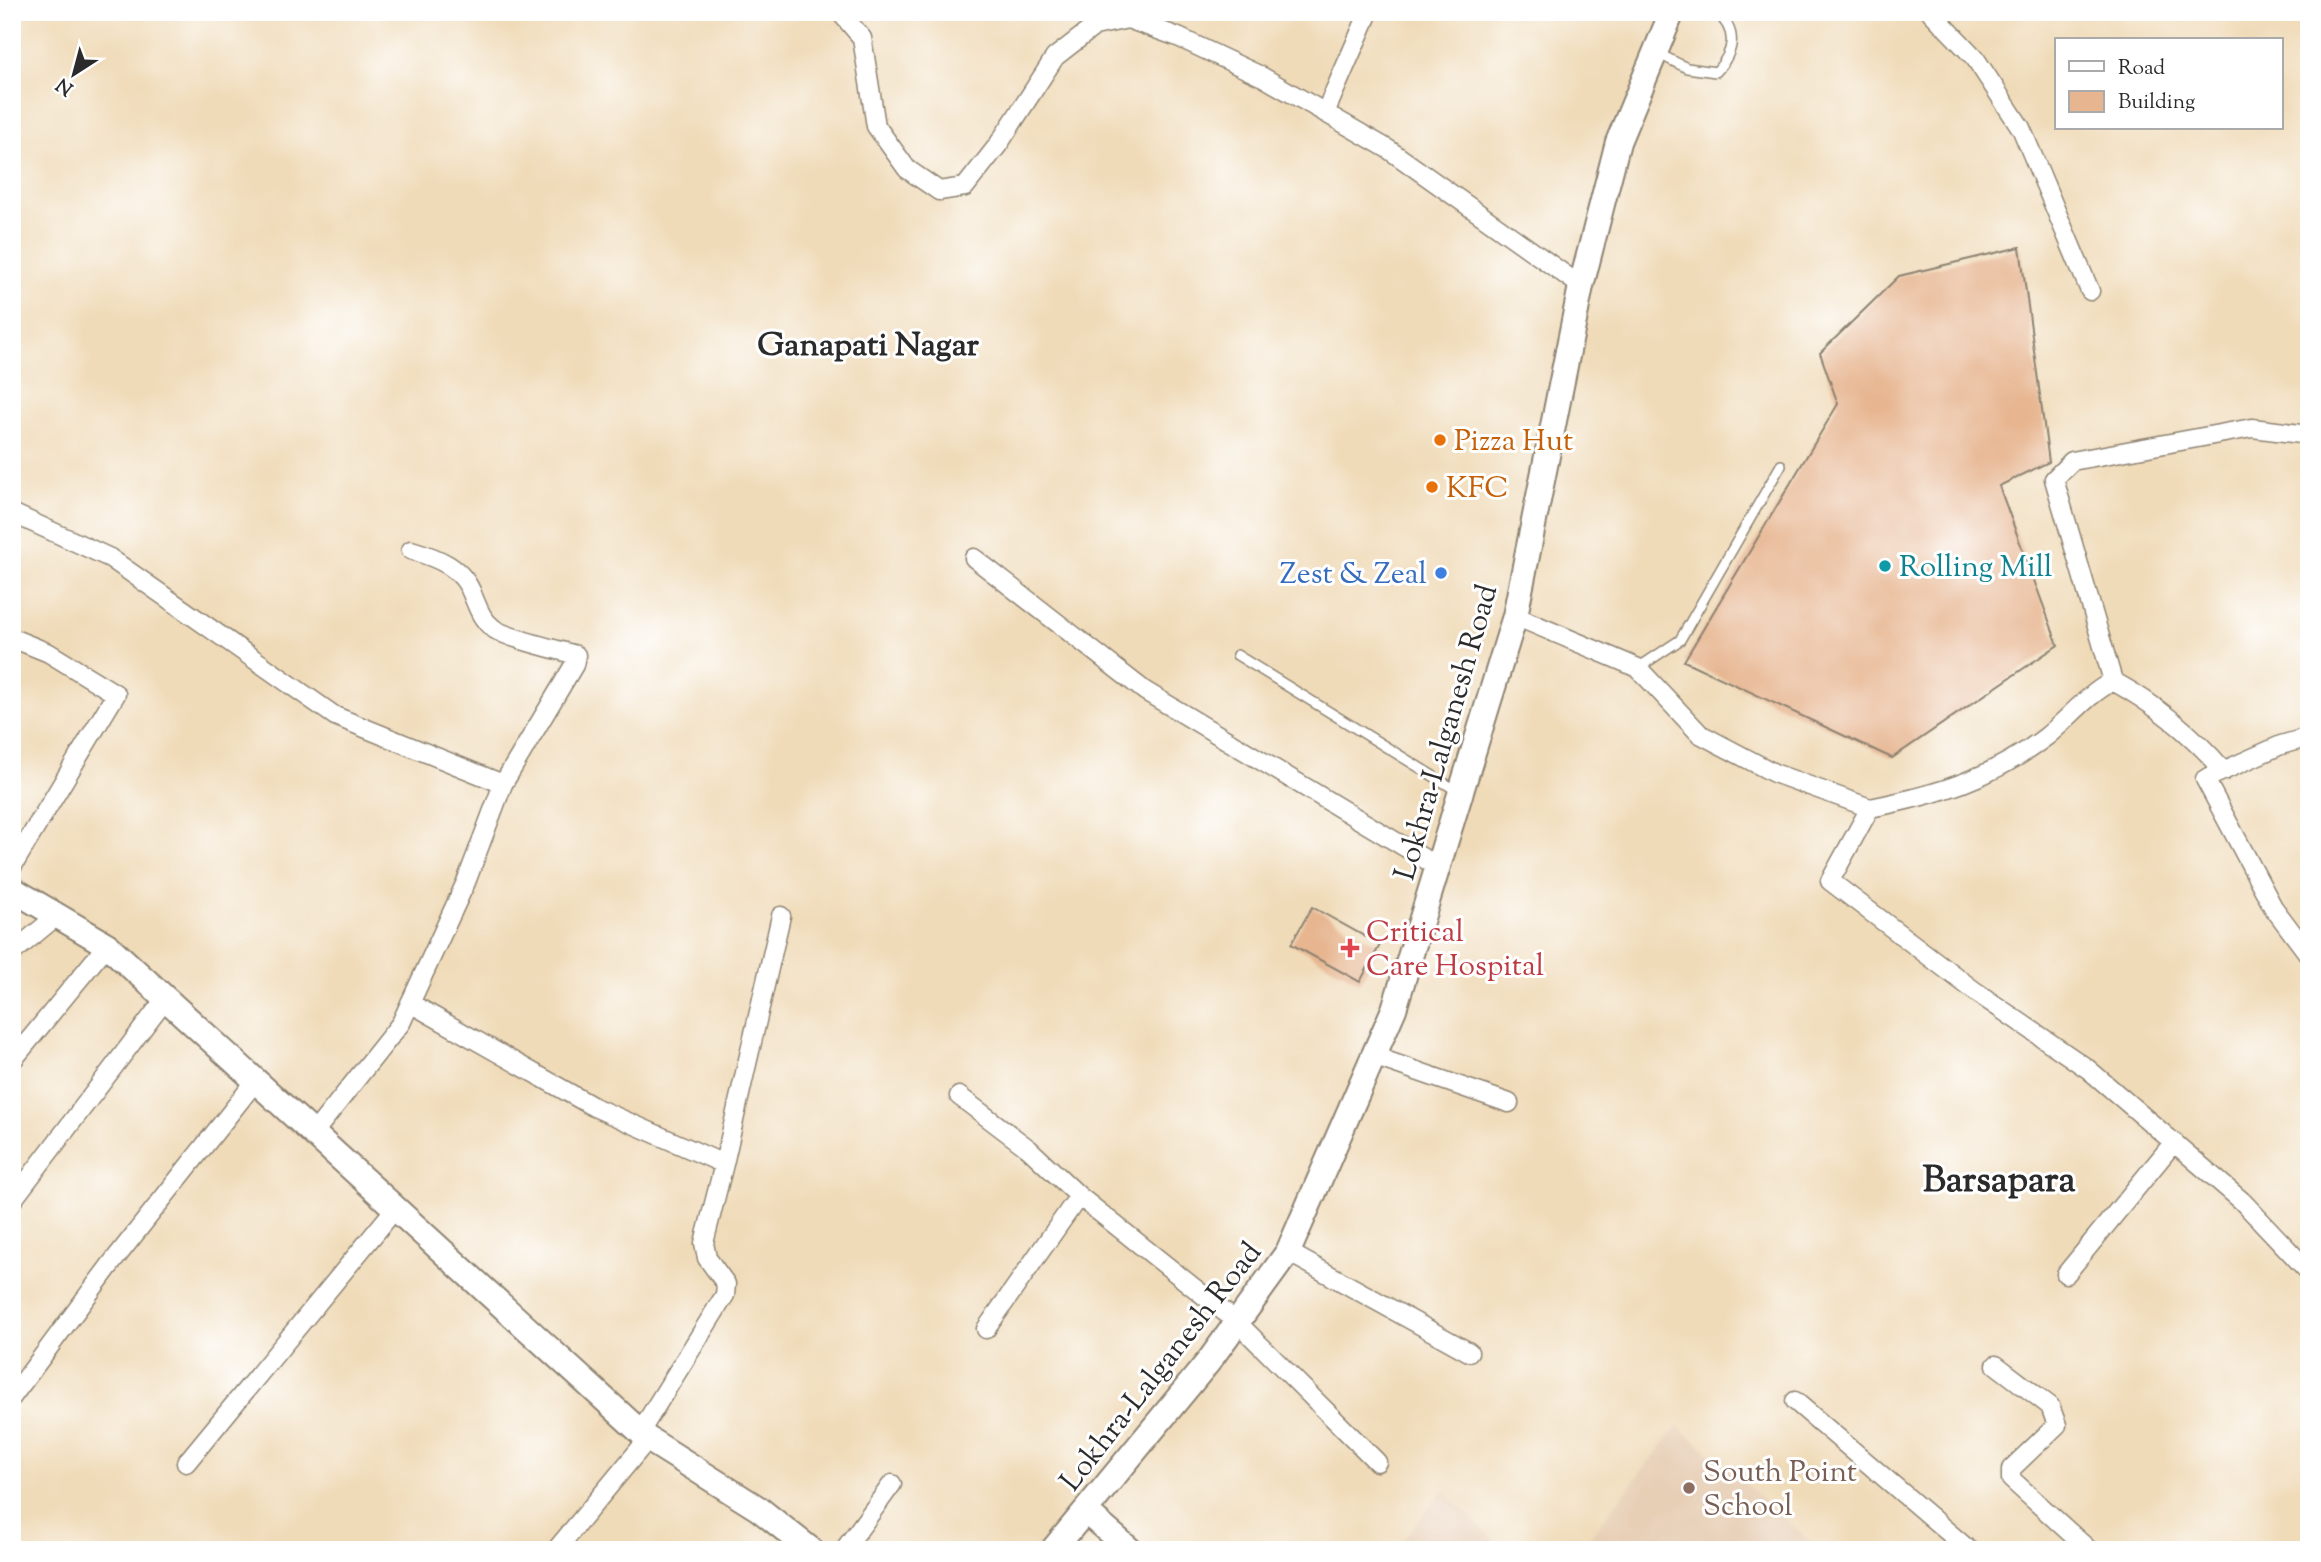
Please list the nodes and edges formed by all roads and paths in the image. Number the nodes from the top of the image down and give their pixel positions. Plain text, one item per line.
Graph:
1 (840, 12) edge
2 (1368, 12) edge
3 (1672, 12) edge
4 (1716, 12) edge
5 (1931, 12) edge
6 (1655, 52) junction
7 (1325, 113) junction
8 (1581, 286) junction
9 (2090, 291) dead end
10 (2309, 435) edge
11 (1781, 465) dead end
12 (12, 513) edge
13 (411, 550) dead end
14 (974, 558) dead end
15 (1515, 616) junction
16 (12, 638) edge
17 (1237, 655) dead end
18 (1638, 668) junction
19 (2113, 681) junction
20 (2309, 737) edge
21 (2224, 771) junction
22 (503, 784) junction
23 (1461, 793) junction
24 (1870, 808) junction
25 (12, 867) edge
26 (1438, 867) junction
27 (12, 889) edge
28 (58, 915) junction
29 (781, 916) dead end
30 (107, 945) junction
31 (12, 953) edge
32 (2309, 955) edge
33 (165, 999) junction
34 (410, 1003) junction
35 (1373, 1056) junction
36 (12, 1061) edge
37 (254, 1083) junction
38 (958, 1096) dead end
39 (1508, 1103) dead end
40 (312, 1135) junction
41 (2174, 1142) junction
42 (724, 1164) junction
43 (1079, 1196) junction
44 (12, 1202) edge
45 (394, 1210) junction
46 (1288, 1251) junction
47 (2309, 1272) edge
48 (2066, 1274) dead end
49 (1237, 1322) junction
50 (986, 1329) dead end
51 (1469, 1352) dead end
52 (1996, 1365) dead end
53 (12, 1397) edge
54 (1795, 1401) dead end
55 (644, 1435) junction
56 (1377, 1462) dead end
57 (186, 1463) dead end
58 (892, 1484) dead end
59 (1086, 1512) junction
60 (556, 1550) edge
61 (811, 1550) edge
62 (844, 1550) edge
63 (1053, 1550) edge
64 (1130, 1550) edge
65 (1969, 1550) edge
66 (2089, 1550) edge

1 - 7 street
2 - 7 street
3 - 6 main road, Lokhra-Lalganesh Road
4 - 6 lane
5 - 9 street
6 - 8 main road, Lokhra-Lalganesh Road
7 - 8 street
8 - 15 main road, Lokhra-Lalganesh Road
10 - 19 street
11 - 18 lane
12 - 22 street
13 - 22 street
14 - 26 street
15 - 18 street
15 - 23 main road, Lokhra-Lalganesh Road
16 - 25 street
17 - 23 lane
18 - 24 street
19 - 21 street
19 - 24 street
20 - 21 street
21 - 32 street
22 - 34 street
23 - 26 main road, Lokhra-Lalganesh Road
24 - 41 street
26 - 35 main road, Lokhra-Lalganesh Road
27 - 28 main road
28 - 30 main road
28 - 31 street
29 - 42 street
30 - 33 main road
30 - 36 street
33 - 37 main road
33 - 44 street
34 - 40 street
34 - 42 street
35 - 39 street
35 - 46 main road, Lokhra-Lalganesh Road
37 - 40 main road
37 - 53 street
38 - 43 street
40 - 45 main road
41 - 47 street
41 - 48 street
42 - 55 street
43 - 49 street
43 - 50 street
45 - 55 main road
45 - 57 street
46 - 49 main road, Lokhra-Lalganesh Road
46 - 51 street
49 - 56 street
49 - 59 main road, Lokhra-Lalganesh Road
52 - 66 street
54 - 65 street
55 - 60 street
55 - 61 main road
58 - 62 street
59 - 63 main road, Lokhra-Lalganesh Road
59 - 64 main road

